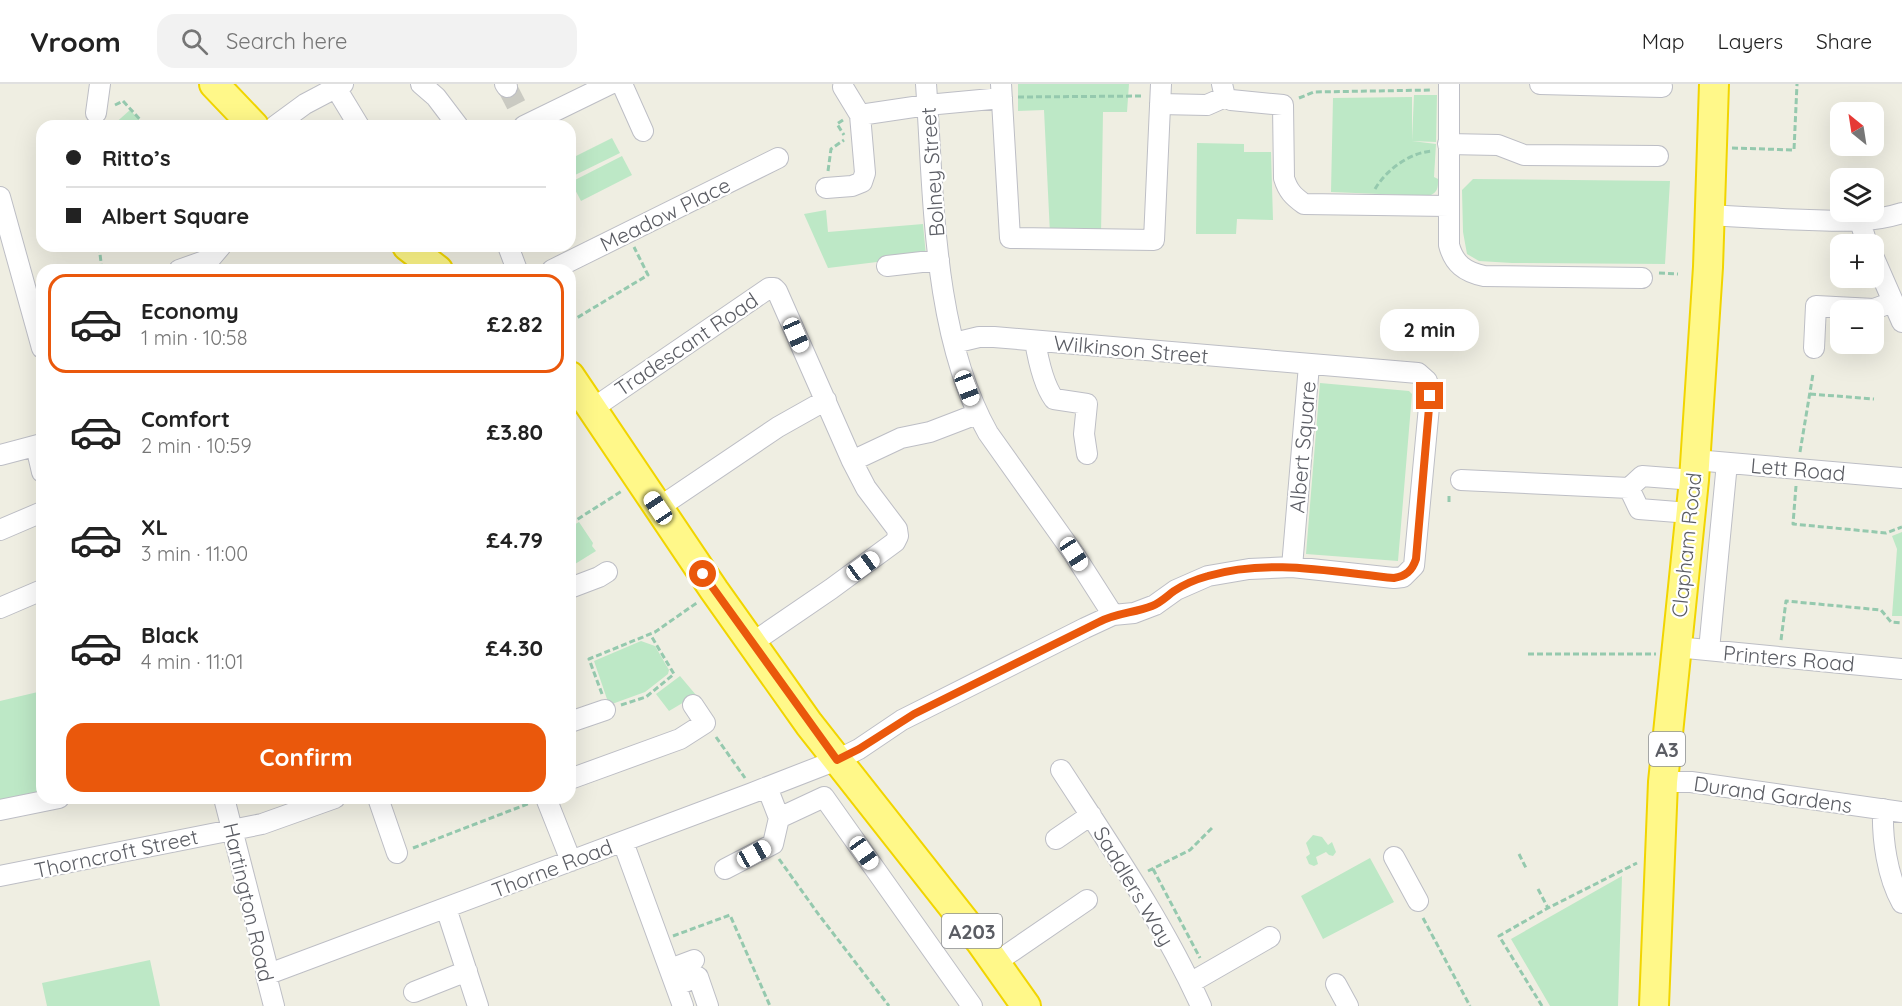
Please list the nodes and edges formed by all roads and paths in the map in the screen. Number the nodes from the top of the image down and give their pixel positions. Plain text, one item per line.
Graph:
1 (100, 84) edge
2 (214, 84) edge
3 (421, 84) edge
4 (610, 84) edge
5 (622, 84) edge
6 (926, 84) edge
7 (1540, 84) edge
8 (1714, 84) edge
9 (1797, 84) edge
10 (843, 87) dead end
11 (1449, 87) edge
12 (1662, 87) dead end
13 (327, 88) edge
14 (1001, 91) edge
15 (1224, 91) edge
16 (1161, 95) edge
17 (927, 105) junction
18 (1284, 105) junction
19 (96, 111) joint
20 (839, 113) dead end
21 (860, 115) junction
22 (140, 120) edge
23 (248, 120) edge
24 (283, 120) edge
25 (354, 120) edge
26 (453, 120) edge
27 (526, 120) edge
28 (643, 131) dead end
29 (1448, 147) junction
30 (1712, 148) junction
31 (1658, 156) dead end
32 (778, 158) dead end
33 (826, 188) joint
34 (0, 197) edge
35 (1372, 205) junction
36 (1448, 206) junction
37 (1902, 213) edge
38 (1710, 215) junction
39 (1884, 219) edge
40 (1830, 220) edge
41 (626, 232) junction
42 (415, 252) edge
43 (216, 258) edge
44 (939, 260) junction
45 (198, 264) edge
46 (430, 264) edge
47 (564, 264) edge
48 (887, 266) dead end
49 (1642, 278) dead end
50 (1884, 281) edge
51 (1893, 302) junction
52 (576, 318) edge
53 (1902, 322) edge
54 (36, 326) edge
55 (1035, 341) junction
56 (954, 343) junction
57 (1814, 348) dead end
58 (1309, 365) junction
59 (1813, 374) dead end
60 (576, 385) edge
61 (1810, 394) junction
62 (1874, 399) dead end
63 (826, 400) junction
64 (592, 409) junction
65 (977, 414) junction
66 (36, 446) edge
67 (1088, 454) dead end
68 (0, 455) edge
69 (852, 461) junction
70 (1727, 463) junction
71 (1694, 470) junction
72 (1798, 470) junction
73 (1902, 478) edge
74 (639, 480) junction
75 (1461, 480) dead end
76 (1629, 488) junction
77 (658, 508) junction
78 (1690, 513) junction
79 (36, 515) edge
80 (576, 520) edge
81 (1902, 527) edge
82 (0, 530) edge
83 (1292, 567) junction
84 (607, 572) dead end
85 (576, 586) edge
86 (36, 593) edge
87 (699, 601) dead end
88 (0, 608) edge
89 (1113, 615) junction
90 (1902, 623) edge
91 (650, 634) junction
92 (752, 643) junction
93 (1709, 650) junction
94 (1676, 651) junction
95 (1528, 654) dead end
96 (1779, 657) junction
97 (1902, 669) edge
98 (693, 705) dead end
99 (605, 710) junction
100 (576, 720) edge
101 (705, 723) junction
102 (837, 760) junction
103 (1061, 770) dead end
104 (576, 777) edge
105 (1677, 782) junction
106 (759, 790) junction
107 (36, 803) edge
108 (225, 804) edge
109 (318, 804) edge
110 (380, 804) edge
111 (528, 804) edge
112 (541, 804) edge
113 (0, 810) edge
114 (1893, 810) edge
115 (1091, 815) junction
116 (779, 818) junction
117 (1212, 828) dead end
118 (231, 830) junction
119 (1056, 839) dead end
120 (622, 842) junction
121 (769, 846) junction
122 (1660, 852) junction
123 (397, 853) joint
124 (1519, 854) dead end
125 (1394, 856) dead end
126 (570, 861) junction
127 (1153, 868) junction
128 (1526, 868) dead end
129 (724, 870) dead end
130 (0, 876) edge
131 (1133, 879) junction
132 (1538, 889) dead end
133 (1087, 900) dead end
134 (1902, 903) edge
135 (1420, 907) joint
136 (1548, 908) junction
137 (446, 909) junction
138 (1270, 938) dead end
139 (658, 942) junction
140 (694, 960) dead end
141 (995, 963) junction
142 (466, 971) junction
143 (1208, 972) junction
144 (266, 975) junction
145 (673, 977) junction
146 (1191, 983) junction
147 (1336, 984) dead end
148 (414, 992) dead end
149 (274, 1006) edge
150 (478, 1006) edge
151 (683, 1006) edge
152 (708, 1006) edge
153 (770, 1006) edge
154 (889, 1006) edge
155 (972, 1006) edge
156 (1026, 1006) edge
157 (1201, 1006) edge
158 (1348, 1006) edge
159 (1470, 1006) edge
160 (1542, 1006) edge
161 (1654, 1006) edge

1 - 19 street
2 - 23 highway
3 - 26 street
4 - 27 street
5 - 28 street
6 - 17 street, Bolney Street
7 - 12 street
8 - 30 highway, Clapham Road / A3
9 - 30 path
10 - 21 street
11 - 18 path
11 - 29 street
13 - 24 street
13 - 25 street
14 - 16 path
14 - 16 street
14 - 17 street
15 - 16 street
15 - 18 street
17 - 21 street
17 - 44 street, Bolney Street
18 - 35 street
19 - 22 path
20 - 33 path
21 - 33 street
29 - 31 street
29 - 35 path
29 - 36 street
30 - 38 highway, Clapham Road / A3
32 - 41 street, Meadow Place
34 - 54 street
35 - 36 street
36 - 49 street
37 - 39 street
38 - 40 street
38 - 71 highway, Clapham Road / A3
41 - 47 street, Meadow Place
41 - 52 path
42 - 46 highway
43 - 45 street
44 - 48 street
44 - 56 street, Bolney Street
50 - 51 street
51 - 53 street
51 - 57 street
55 - 56 street, Wilkinson Street
55 - 58 street, Wilkinson Street
55 - 67 street
56 - 65 street, Bolney Street
58 - 83 street, Albert Square
58 - 83 street, Albert Square
59 - 61 path
60 - 64 highway, A203
61 - 62 path
61 - 72 path
63 - 64 street, Tradescant Road
63 - 69 street, Tradescant Road
63 - 77 street
64 - 74 highway, A203
65 - 69 street
65 - 89 street, Bolney Street
66 - 68 street
69 - 92 street, Tradescant Road
70 - 71 street, Lett Road
70 - 72 street, Lett Road
70 - 93 street
71 - 76 street
71 - 78 highway, Clapham Road / A3
72 - 73 street, Lett Road
72 - 81 path
74 - 77 highway, A203
74 - 80 path
75 - 76 street
76 - 78 street
77 - 92 highway, A203
78 - 94 highway, Clapham Road / A3
79 - 82 street
83 - 89 street, Thorne Road
84 - 85 street
86 - 88 street
87 - 91 path
89 - 102 street, Thorne Road
90 - 96 path
91 - 99 path
91 - 99 path
92 - 102 highway, A203
93 - 94 street, Printers Road
93 - 96 street, Printers Road
94 - 95 path
94 - 105 highway, Clapham Road / A3
96 - 97 street, Printers Road
98 - 101 street
99 - 100 street
101 - 104 street
101 - 106 path
102 - 106 street, Thorne Road
102 - 141 highway, A203
103 - 115 street, Saddlers Way
105 - 114 street, Durand Gardens
105 - 122 highway, Clapham Road / A3
106 - 116 street
106 - 120 street, Thorne Road
107 - 113 street
108 - 118 street, Hartington Road
109 - 118 street, Thorncroft Street
110 - 123 street
111 - 123 path
112 - 126 street
114 - 134 street, Durand Gardens
115 - 119 street
115 - 131 street, Saddlers Way
116 - 121 street
116 - 155 street
117 - 127 path
118 - 130 street, Thorncroft Street
118 - 144 street, Hartington Road
120 - 126 street, Thorne Road
120 - 139 street
121 - 129 street
121 - 154 path
122 - 136 path
122 - 161 highway, Clapham Road / A3
124 - 128 path
125 - 135 street
126 - 137 street, Thorne Road
127 - 131 path
127 - 143 path
131 - 146 street, Saddlers Way
132 - 136 path
133 - 141 street
135 - 159 path
136 - 160 path
137 - 142 street
137 - 144 street, Thorne Road
138 - 143 street
139 - 145 street
139 - 153 path
140 - 145 street
141 - 156 highway, A203
142 - 148 street
142 - 150 street
143 - 146 street
144 - 149 street, Hartington Road
145 - 151 street
145 - 152 street
146 - 157 street, Saddlers Way
147 - 158 street

